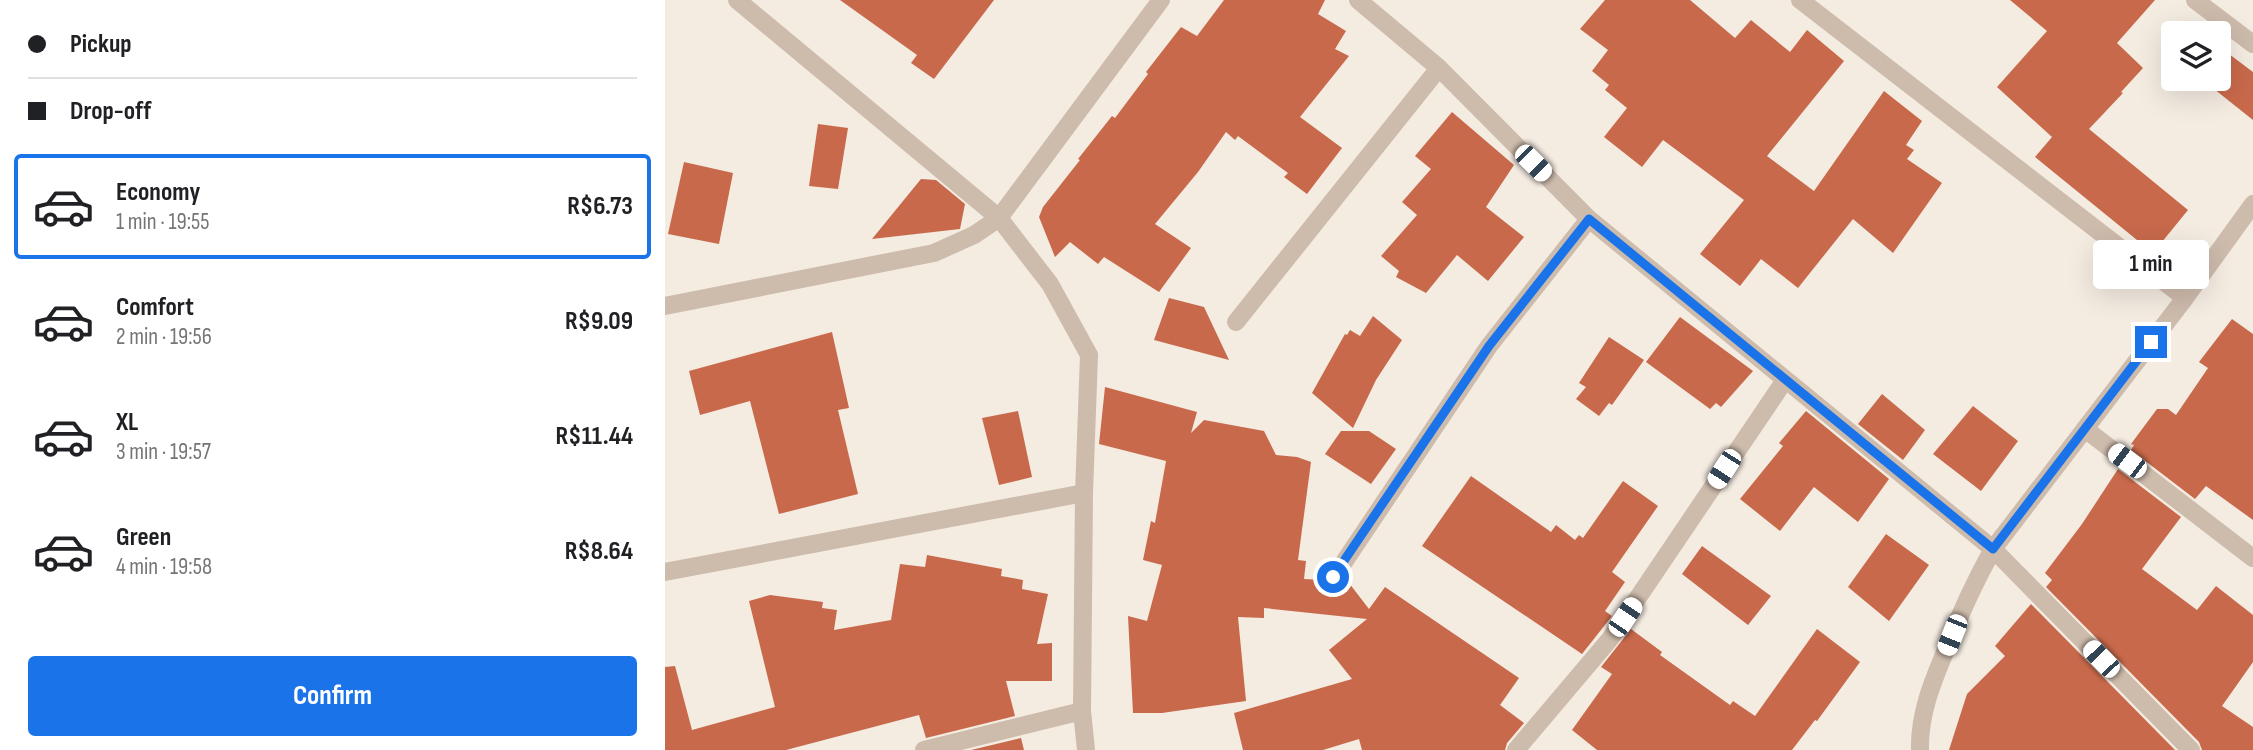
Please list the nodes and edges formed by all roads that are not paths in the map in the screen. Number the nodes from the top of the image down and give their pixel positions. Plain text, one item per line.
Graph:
1 (737, 0) edge
2 (1161, 0) edge
3 (1358, 0) edge
4 (1800, 0) edge
5 (2195, 0) edge
6 (2253, 44) edge
7 (1439, 68) junction
8 (2253, 204) edge
9 (999, 218) junction
10 (1589, 219) junction
11 (2185, 299) junction
12 (665, 306) edge
13 (1236, 322) dead end
14 (1785, 380) junction
15 (2085, 429) junction
16 (1084, 493) junction
17 (1993, 549) junction
18 (2253, 558) edge
19 (665, 572) edge
20 (1333, 577) dead end
21 (1081, 711) junction
22 (924, 750) edge
23 (1086, 750) edge
24 (1516, 750) edge
25 (1920, 750) edge
26 (2191, 750) edge

1 - 9 street
2 - 9 street
3 - 7 street
4 - 11 street
5 - 6 street
7 - 10 street
7 - 13 street
8 - 11 street
9 - 12 street
9 - 16 street
10 - 14 street
10 - 20 street
11 - 15 street
14 - 17 street
14 - 24 street
15 - 17 street
15 - 18 street
16 - 19 street
16 - 21 street
17 - 25 street
17 - 26 street
21 - 22 street
21 - 23 street

